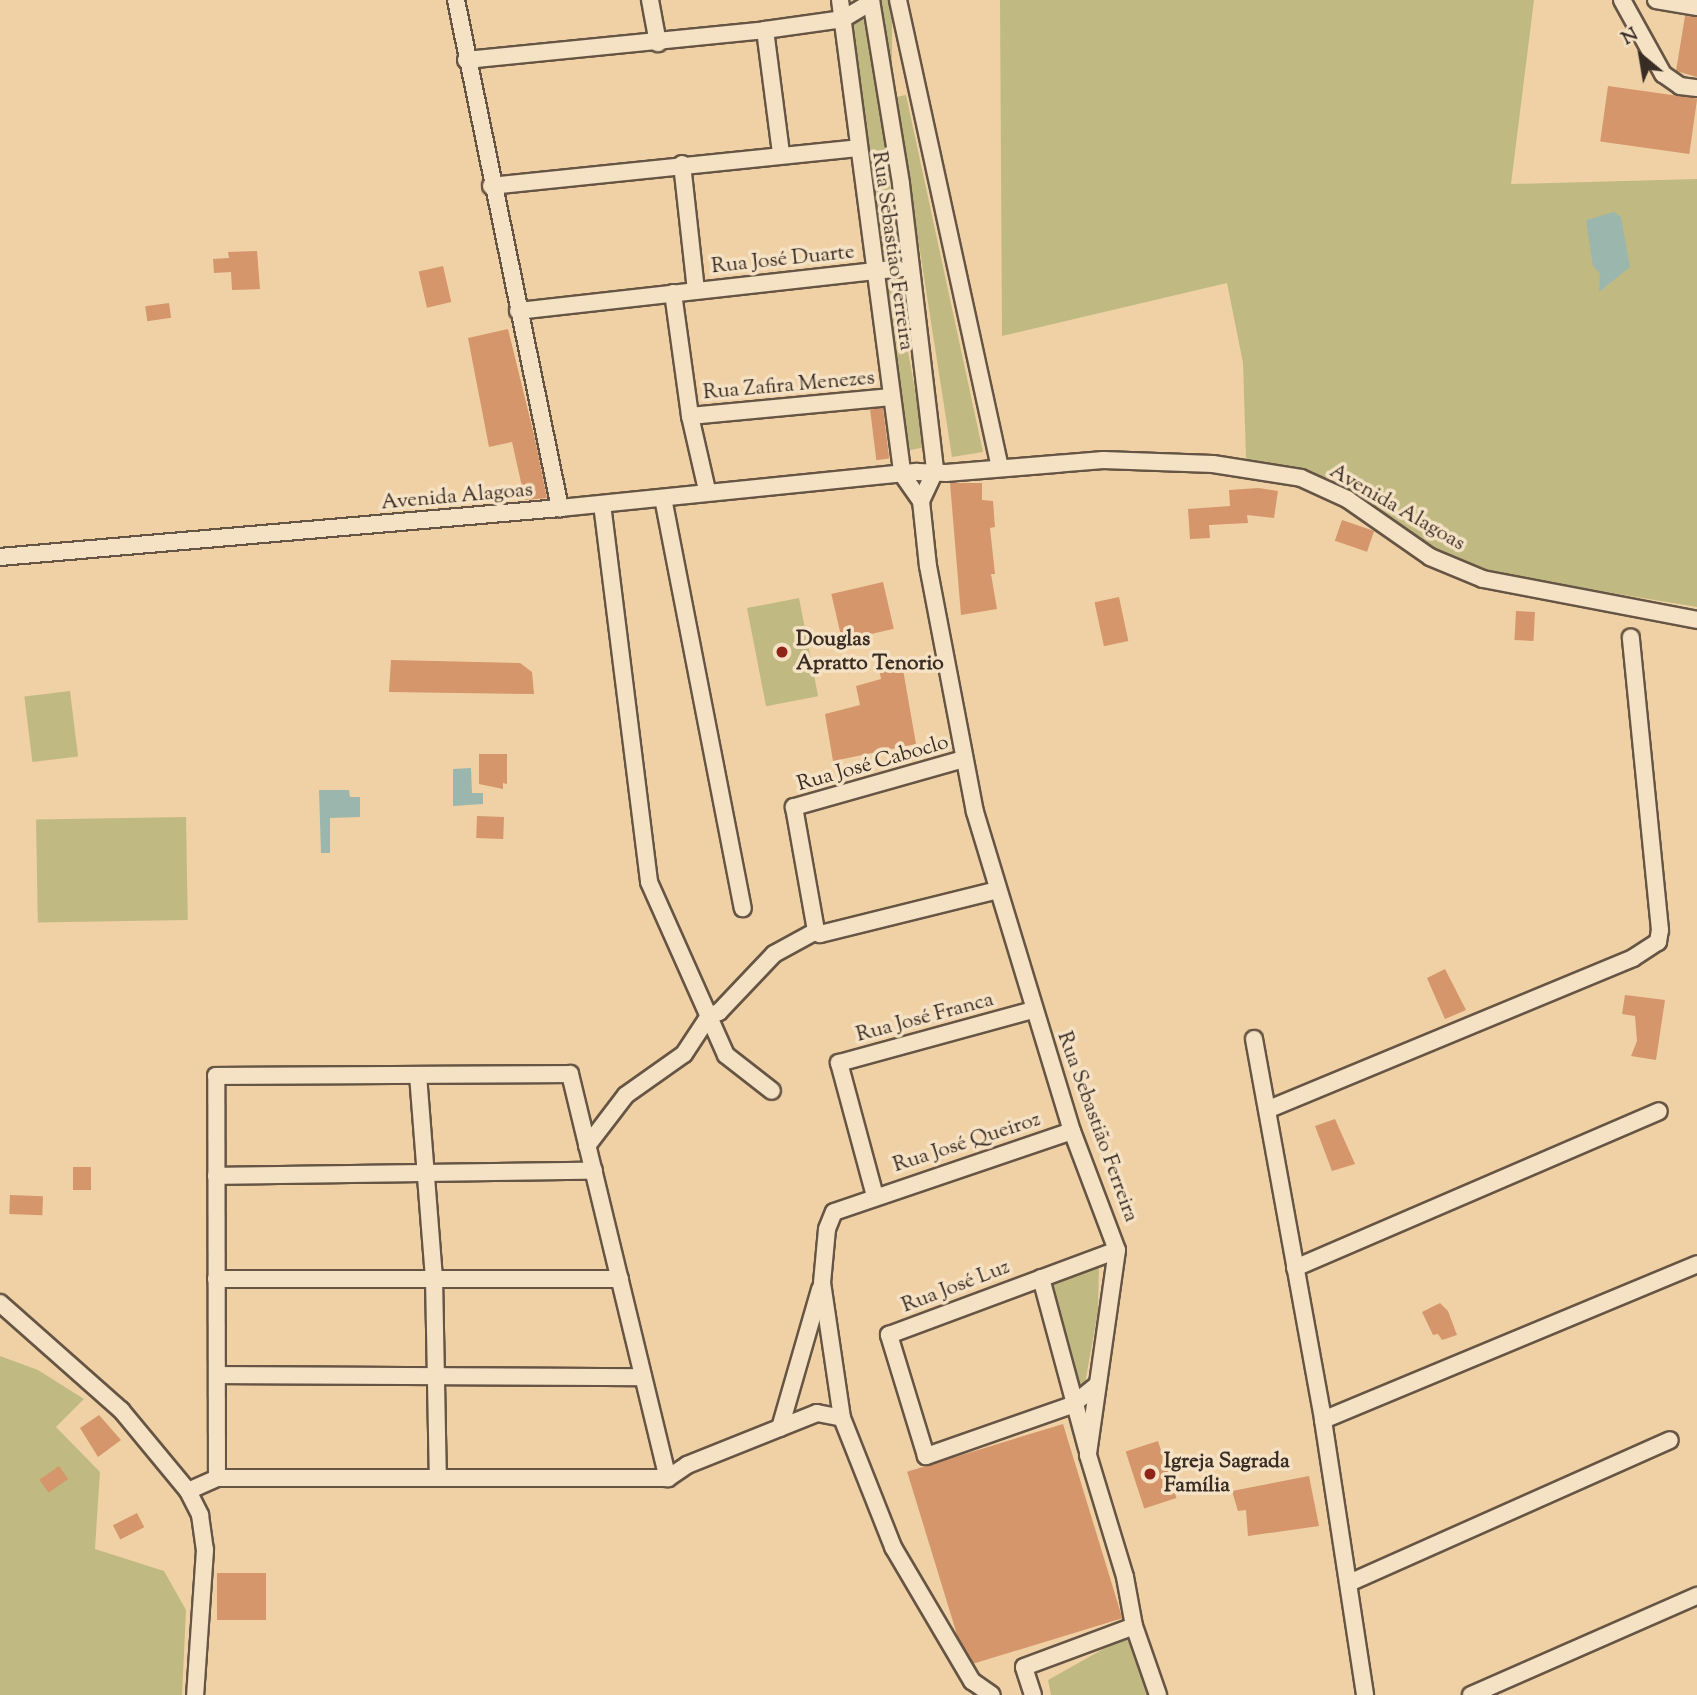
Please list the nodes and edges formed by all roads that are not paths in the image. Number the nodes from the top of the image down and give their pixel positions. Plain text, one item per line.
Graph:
1 (456, 0) edge
2 (650, 0) edge
3 (840, 0) edge
4 (898, 0) edge
5 (1622, 0) edge
6 (1656, 0) edge
7 (871, 1) edge
8 (1697, 7) edge
9 (843, 19) junction
10 (765, 30) junction
11 (658, 43) junction
12 (466, 60) junction
13 (917, 85) junction
14 (1697, 88) edge
15 (887, 93) junction
16 (857, 148) junction
17 (781, 153) junction
18 (682, 164) junction
19 (491, 186) junction
20 (910, 267) junction
21 (874, 272) junction
22 (696, 290) junction
23 (673, 293) junction
24 (517, 311) junction
25 (891, 397) junction
26 (691, 416) junction
27 (1000, 467) junction
28 (941, 472) junction
29 (910, 473) junction
30 (707, 490) junction
31 (663, 498) junction
32 (921, 501) junction
33 (602, 504) junction
34 (560, 508) junction
35 (0, 556) edge
36 (1697, 621) edge
37 (1631, 637) dead end
38 (964, 759) junction
39 (998, 890) junction
40 (743, 908) dead end
41 (817, 933) junction
42 (1034, 1010) junction
43 (709, 1016) junction
44 (1254, 1039) dead end
45 (418, 1075) junction
46 (772, 1091) dead end
47 (1269, 1109) junction
48 (1658, 1111) dead end
49 (1072, 1131) junction
50 (587, 1146) junction
51 (594, 1171) junction
52 (428, 1172) junction
53 (216, 1177) junction
54 (875, 1196) junction
55 (1117, 1250) junction
56 (1697, 1264) edge
57 (1295, 1268) junction
58 (434, 1277) junction
59 (1041, 1278) junction
60 (216, 1279) junction
61 (620, 1279) junction
62 (822, 1283) junction
63 (0, 1303) edge
64 (217, 1375) junction
65 (434, 1377) junction
66 (643, 1377) junction
67 (1097, 1385) junction
68 (1073, 1405) junction
69 (842, 1418) junction
70 (1323, 1420) junction
71 (780, 1428) junction
72 (1670, 1440) dead end
73 (1088, 1455) junction
74 (217, 1478) junction
75 (439, 1478) junction
76 (668, 1478) junction
77 (188, 1491) junction
78 (1349, 1583) junction
79 (1697, 1596) edge
80 (1134, 1626) junction
81 (195, 1695) edge
82 (992, 1695) edge
83 (1033, 1695) edge
84 (1158, 1695) edge
85 (1365, 1695) edge
86 (1471, 1695) edge

1 - 12 street
2 - 11 street
3 - 9 street, Rua Sebastião Ferreira
4 - 13 street
5 - 14 street
6 - 8 street
7 - 9 street
7 - 15 street, Rua Sebastião Ferreira
9 - 10 street
9 - 16 street, Rua Sebastião Ferreira
10 - 11 street
10 - 17 street
11 - 12 street
12 - 19 street
13 - 15 street
13 - 27 street
15 - 20 street, Rua Sebastião Ferreira
16 - 17 street
16 - 21 street, Rua Sebastião Ferreira
17 - 18 street
18 - 19 street
18 - 22 street
19 - 24 street
20 - 21 street, Rua José Duarte
20 - 28 street, Rua Sebastião Ferreira
21 - 22 street, Rua José Duarte
21 - 25 street, Rua Sebastião Ferreira
22 - 23 street, Rua José Duarte
23 - 24 street, Rua José Duarte
23 - 26 street
24 - 34 street
25 - 26 street, Rua Zafira Menezes
25 - 29 street, Rua Sebastião Ferreira
26 - 30 street
27 - 28 street, Avenida Alagoas
27 - 36 street, Avenida Alagoas
28 - 29 street, Avenida Alagoas
28 - 32 street
29 - 30 street, Avenida Alagoas
29 - 32 street, Rua Sebastião Ferreira
30 - 31 street, Avenida Alagoas
31 - 33 street, Avenida Alagoas
31 - 40 street
32 - 38 street, Rua Sebastião Ferreira
33 - 34 street, Avenida Alagoas
33 - 43 street
34 - 35 street, Avenida Alagoas
37 - 47 street
38 - 39 street, Rua Sebastião Ferreira
38 - 41 street, Rua José Caboclo
39 - 41 street
39 - 42 street, Rua Sebastião Ferreira
41 - 43 street
42 - 49 street, Rua Sebastião Ferreira
42 - 54 street, Rua José Franca
43 - 46 street
43 - 50 street
44 - 47 street
45 - 50 street
45 - 52 street
45 - 53 street
47 - 57 street
48 - 57 street
49 - 54 street, Rua José Queiroz
49 - 55 street, Rua Sebastião Ferreira
50 - 51 street
51 - 52 street
51 - 61 street
52 - 53 street
52 - 58 street
53 - 60 street
54 - 62 street, Rua José Queiroz
55 - 59 street, Rua José Luz
55 - 67 street, Rua Sebastião Ferreira
56 - 70 street
57 - 70 street
58 - 60 street
58 - 61 street
58 - 65 street
59 - 68 street
59 - 68 street, Rua José Luz
60 - 64 street
61 - 66 street
62 - 69 street
62 - 71 street
63 - 77 street
64 - 65 street
64 - 74 street
65 - 66 street
65 - 75 street
66 - 76 street
67 - 68 street
67 - 73 street, Rua Sebastião Ferreira
68 - 73 street
69 - 71 street
69 - 82 street
70 - 78 street
71 - 76 street
72 - 78 street
73 - 80 street, Rua Sebastião Ferreira
74 - 75 street
74 - 77 street
75 - 76 street
77 - 81 street
78 - 85 street
79 - 86 street
80 - 83 street
80 - 84 street, Rua Sebastião Ferreira

